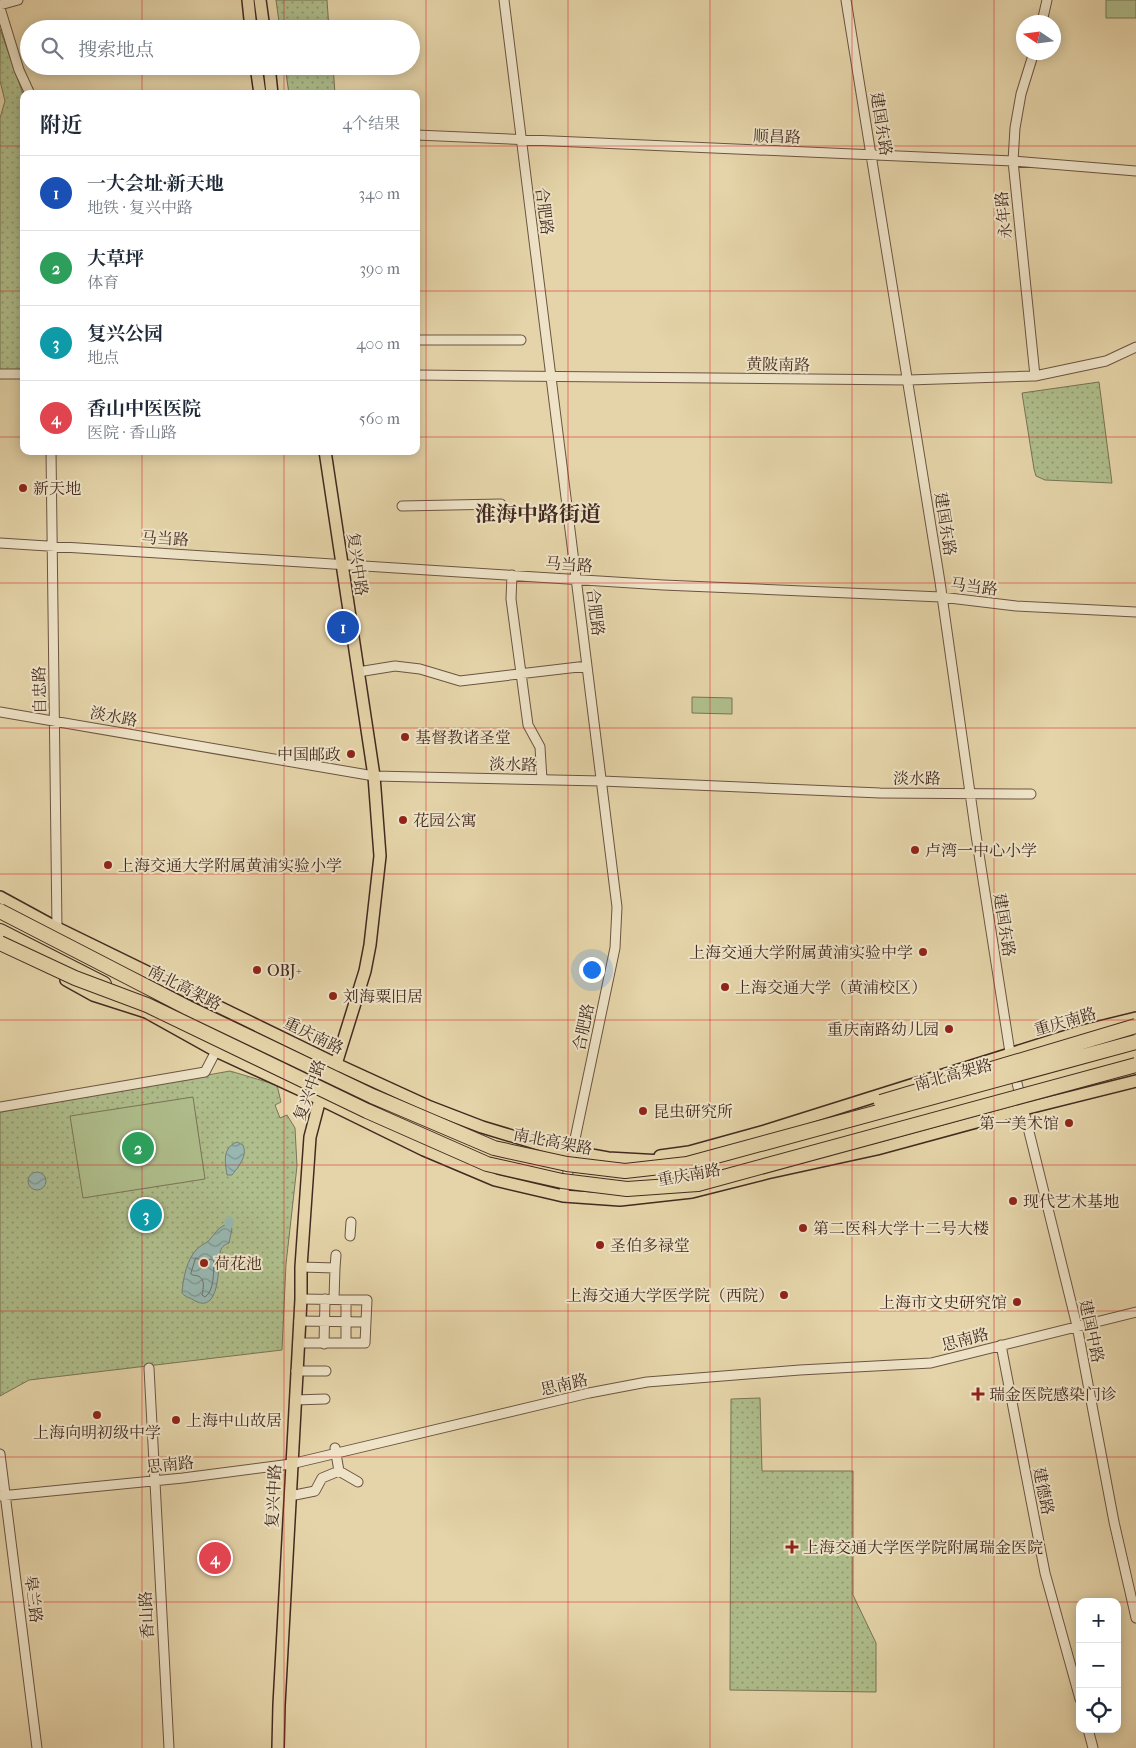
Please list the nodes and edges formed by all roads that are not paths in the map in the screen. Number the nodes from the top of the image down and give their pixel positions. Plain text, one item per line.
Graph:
1 (18, 0) edge
2 (248, 0) edge
3 (260, 0) edge
4 (504, 0) edge
5 (846, 0) edge
6 (1047, 0) edge
7 (0, 7) edge
8 (1044, 15) edge
9 (250, 20) edge
10 (263, 20) edge
11 (1032, 60) edge
12 (20, 72) edge
13 (21, 75) edge
14 (257, 75) edge
15 (270, 75) edge
16 (28, 90) edge
17 (259, 90) edge
18 (272, 90) edge
19 (420, 135) edge
20 (521, 139) junction
21 (871, 155) junction
22 (1013, 161) junction
23 (1136, 171) edge
24 (420, 340) edge
25 (520, 340) dead end
26 (1136, 348) edge
27 (0, 374) edge
28 (20, 374) edge
29 (420, 375) edge
30 (1035, 376) junction
31 (551, 377) junction
32 (908, 380) junction
33 (51, 455) edge
34 (326, 455) edge
35 (501, 504) dead end
36 (402, 506) dead end
37 (0, 543) edge
38 (52, 546) junction
39 (342, 563) junction
40 (512, 575) junction
41 (576, 580) junction
42 (941, 597) junction
43 (1136, 612) edge
44 (587, 666) junction
45 (358, 672) junction
46 (520, 673) junction
47 (0, 712) edge
48 (54, 720) junction
49 (374, 776) junction
50 (542, 780) junction
51 (602, 781) junction
52 (970, 793) junction
53 (1031, 794) dead end
54 (0, 897) edge
55 (0, 911) edge
56 (57, 928) junction
57 (0, 932) edge
58 (0, 945) edge
59 (71, 971) junction
60 (80, 987) junction
61 (146, 1008) junction
62 (1136, 1018) edge
63 (1136, 1026) edge
64 (1136, 1034) edge
65 (1136, 1042) edge
66 (216, 1051) junction
67 (1010, 1054) junction
68 (336, 1064) junction
69 (1136, 1066) edge
70 (1013, 1067) junction
71 (1136, 1073) edge
72 (1136, 1081) edge
73 (1018, 1082) joint
74 (320, 1099) junction
75 (1023, 1103) junction
76 (0, 1107) edge
77 (794, 1135) junction
78 (848, 1144) junction
79 (572, 1152) junction
80 (629, 1160) junction
81 (563, 1196) junction
82 (350, 1222) dead end
83 (350, 1236) dead end
84 (336, 1255) dead end
85 (301, 1267) junction
86 (335, 1268) junction
87 (301, 1299) junction
88 (330, 1299) junction
89 (346, 1300) junction
90 (1136, 1312) edge
91 (299, 1321) junction
92 (325, 1321) junction
93 (346, 1322) junction
94 (366, 1322) junction
95 (1077, 1326) junction
96 (298, 1344) junction
97 (324, 1344) junction
98 (346, 1344) junction
99 (1000, 1345) junction
100 (149, 1368) dead end
101 (296, 1371) junction
102 (326, 1371) dead end
103 (295, 1400) junction
104 (325, 1400) dead end
105 (335, 1450) junction
106 (0, 1454) edge
107 (291, 1464) junction
108 (339, 1471) junction
109 (154, 1481) junction
110 (358, 1482) dead end
111 (3, 1496) edge
112 (290, 1496) junction
113 (1136, 1618) edge
114 (1077, 1688) edge
115 (1089, 1733) edge
116 (38, 1748) edge
117 (168, 1748) edge
118 (278, 1748) edge
119 (1093, 1748) edge

1 - 7 street
2 - 9 main road
3 - 10 main road
4 - 20 street, 合肥路
5 - 21 street, 建国东路
6 - 8 street
7 - 12 street
11 - 22 street, 永年路
13 - 16 street
14 - 17 main road
15 - 18 main road
19 - 20 street, 顺昌路
20 - 21 street, 顺昌路
20 - 31 street, 合肥路
21 - 22 street, 顺昌路
21 - 32 street, 建国东路
22 - 23 street, 顺昌路
22 - 30 street, 永年路
24 - 25 street
26 - 30 street, 黄陂南路
27 - 28 street
29 - 31 street, 黄陂南路
30 - 32 street, 黄陂南路
31 - 32 street, 黄陂南路
31 - 41 street, 合肥路
32 - 42 street, 建国东路
33 - 38 street, 自忠路
34 - 39 main road, 复兴中路
35 - 36 street
37 - 38 street, 马当路
38 - 39 street, 马当路
38 - 48 street, 自忠路
39 - 40 street, 马当路
39 - 45 main road, 复兴中路
40 - 41 street, 马当路
40 - 46 street
41 - 42 street, 马当路
41 - 44 street, 合肥路
42 - 43 street, 马当路
42 - 52 street, 建国东路
44 - 46 street
44 - 51 street, 合肥路
45 - 46 street
45 - 49 main road, 复兴中路
46 - 50 street
47 - 48 street, 淡水路
48 - 49 street, 淡水路
48 - 56 street, 自忠路
49 - 50 street, 淡水路
49 - 68 main road, 复兴中路
50 - 51 street, 淡水路
51 - 52 street, 淡水路
51 - 79 street, 合肥路
52 - 53 street, 淡水路
52 - 67 street, 建国东路
54 - 56 main road, 重庆南路
55 - 77 highway, 南北高架路, bridge
56 - 68 main road, 重庆南路
57 - 59 main road, 重庆南路
57 - 61 highway, 南北高架路, bridge
58 - 60 main road, 重庆南路
58 - 61 highway, bridge
59 - 60 main road
59 - 61 main road, 重庆南路
60 - 61 main road, 重庆南路
61 - 66 main road, 重庆南路
61 - 78 highway, 南北高架路, bridge
62 - 67 main road, 重庆南路
63 - 77 highway, bridge
64 - 70 main road, 重庆南路
65 - 77 highway, 南北高架路, bridge
66 - 74 main road, 重庆南路
66 - 76 street
67 - 70 street, 建国东路
67 - 80 main road, 重庆南路
68 - 74 main road, 复兴中路
68 - 79 main road, 重庆南路
69 - 75 main road, 重庆南路
69 - 78 highway, 南北高架路, bridge
70 - 73 street, 建国东路
70 - 80 main road, 重庆南路
71 - 78 highway, bridge
72 - 75 main road, 重庆南路
73 - 75 street, 建国中路
74 - 81 main road, 重庆南路
74 - 85 main road, 复兴中路
75 - 81 main road, 重庆南路
75 - 95 street, 建国中路
79 - 80 main road, 重庆南路
79 - 81 street, 合肥路
82 - 83 street
84 - 86 street
85 - 86 street
85 - 87 main road, 复兴中路
86 - 88 street
87 - 88 street
87 - 91 main road, 复兴中路
88 - 89 street
88 - 92 street
89 - 93 street
89 - 94 street
90 - 95 street, 思南路
91 - 92 street
91 - 96 main road, 复兴中路
92 - 93 street
92 - 97 street
93 - 94 street
93 - 98 street
94 - 98 street
95 - 99 street, 思南路
95 - 113 street, 建国中路
96 - 97 street
96 - 101 main road, 复兴中路
97 - 98 street
99 - 105 street, 思南路
99 - 114 street, 建德路
100 - 109 street, 香山路
101 - 102 street
101 - 103 main road, 复兴中路
103 - 104 street
103 - 107 main road, 复兴中路
105 - 107 street, 思南路
105 - 108 street
106 - 111 street, 皋兰路
107 - 109 street, 思南路
107 - 112 main road, 复兴中路
108 - 110 street
108 - 112 street
109 - 111 street, 思南路
109 - 117 street, 香山路
111 - 116 street, 皋兰路
112 - 118 main road, 复兴中路
115 - 119 street

